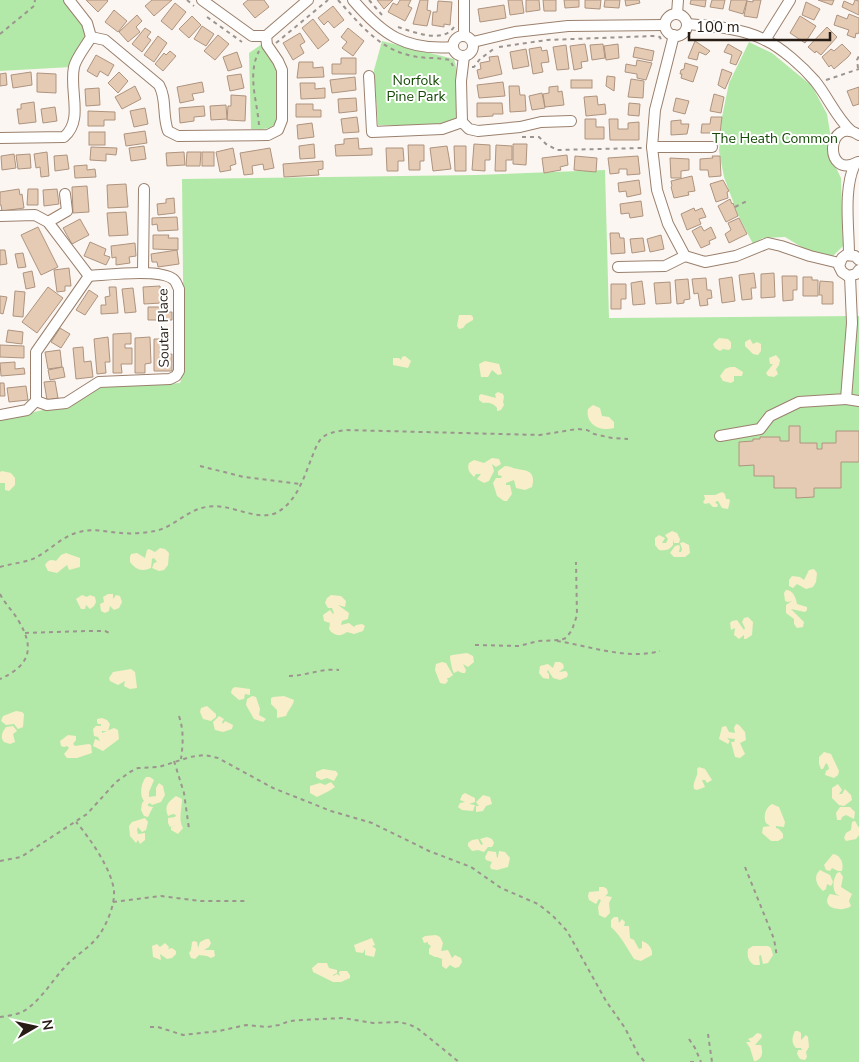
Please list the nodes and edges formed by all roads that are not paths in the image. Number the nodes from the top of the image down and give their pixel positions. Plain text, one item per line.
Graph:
1 (69, 0) edge
2 (202, 0) edge
3 (308, 0) edge
4 (353, 0) edge
5 (464, 0) edge
6 (678, 0) edge
7 (790, 0) edge
8 (677, 14) junction
9 (686, 24) junction
10 (665, 25) junction
11 (464, 35) junction
12 (674, 35) junction
13 (266, 36) junction
14 (91, 37) junction
15 (765, 40) junction
16 (473, 42) junction
17 (450, 47) junction
18 (460, 62) junction
19 (369, 76) dead end
20 (829, 102) junction
21 (571, 121) dead end
22 (462, 122) junction
23 (855, 133) edge
24 (836, 137) junction
25 (0, 138) edge
26 (712, 147) dead end
27 (652, 148) junction
28 (857, 163) edge
29 (842, 164) junction
30 (848, 188) junction
31 (144, 189) dead end
32 (65, 194) dead end
33 (0, 216) edge
34 (48, 222) junction
35 (849, 254) junction
36 (685, 256) junction
37 (859, 260) edge
38 (839, 263) junction
39 (618, 267) dead end
40 (144, 272) junction
41 (854, 273) edge
42 (89, 276) junction
43 (846, 398) junction
44 (36, 401) junction
45 (859, 401) edge
46 (0, 415) edge
47 (720, 436) dead end

1 - 14 street
2 - 13 street
3 - 13 street
4 - 17 street
5 - 11 street
6 - 8 street
7 - 15 street
8 - 9 street
8 - 10 street
9 - 12 street
9 - 15 street
10 - 12 street
10 - 16 street
11 - 16 street
11 - 17 street
12 - 27 street
13 - 14 street
14 - 25 street
15 - 20 street
16 - 18 street
17 - 18 street
18 - 22 street
19 - 22 street
20 - 23 street
20 - 24 street
21 - 22 street
23 - 24 street
24 - 29 street
26 - 27 street
27 - 36 street
28 - 29 street
28 - 30 street
29 - 30 street
30 - 35 street
31 - 40 street
32 - 34 street
33 - 34 street
34 - 42 street
35 - 37 street
35 - 38 street
36 - 38 street
36 - 39 street
38 - 41 street
40 - 42 street, Soutar Place
40 - 44 street, Soutar Place
41 - 43 street
42 - 44 street
43 - 45 street
43 - 47 street
44 - 46 street

